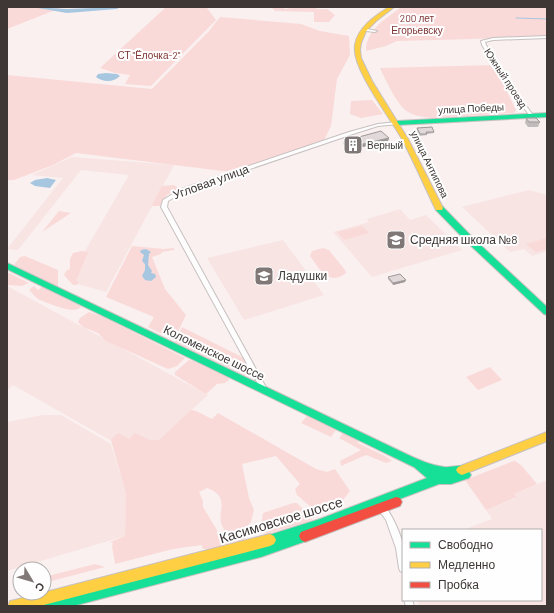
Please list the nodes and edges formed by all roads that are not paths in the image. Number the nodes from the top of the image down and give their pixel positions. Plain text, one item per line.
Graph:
1 (392, 7) edge
2 (395, 7) edge
3 (547, 37) edge
4 (547, 114) edge
5 (531, 115) junction
6 (399, 123) junction
7 (7, 266) edge
8 (547, 306) edge
9 (547, 312) edge
10 (266, 392) junction
11 (547, 436) edge
12 (547, 443) edge
13 (514, 452) junction
14 (424, 467) junction
15 (453, 477) junction
16 (438, 479) junction
17 (413, 489) junction
18 (427, 490) junction
19 (379, 505) junction
20 (402, 561) edge
21 (15, 606) edge
22 (49, 606) edge

1 - 6 main road, улица Антипова
2 - 6 main road, улица Антипова
3 - 5 street, Южный проезд
4 - 5 main road, улица Победы
5 - 6 main road, улица Победы
6 - 8 main road, улица Антипова
6 - 9 main road, улица Антипова
6 - 10 street, Угловая улица
7 - 10 main road, Коломенское шоссе
10 - 14 main road, Коломенское шоссе
11 - 13 main road, Касимовское шоссе
12 - 13 main road, Касимовское шоссе
13 - 15 main road, Касимовское шоссе
14 - 15 main road, Коломенское шоссе
14 - 16 main road
14 - 17 main road
15 - 16 main road, Касимовское шоссе
15 - 18 main road, Касимовское шоссе
16 - 17 main road, Касимовское шоссе
16 - 18 main road
17 - 19 main road, Касимовское шоссе
18 - 19 main road, Касимовское шоссе
19 - 20 street
19 - 21 main road, Касимовское шоссе
19 - 22 main road, Касимовское шоссе

